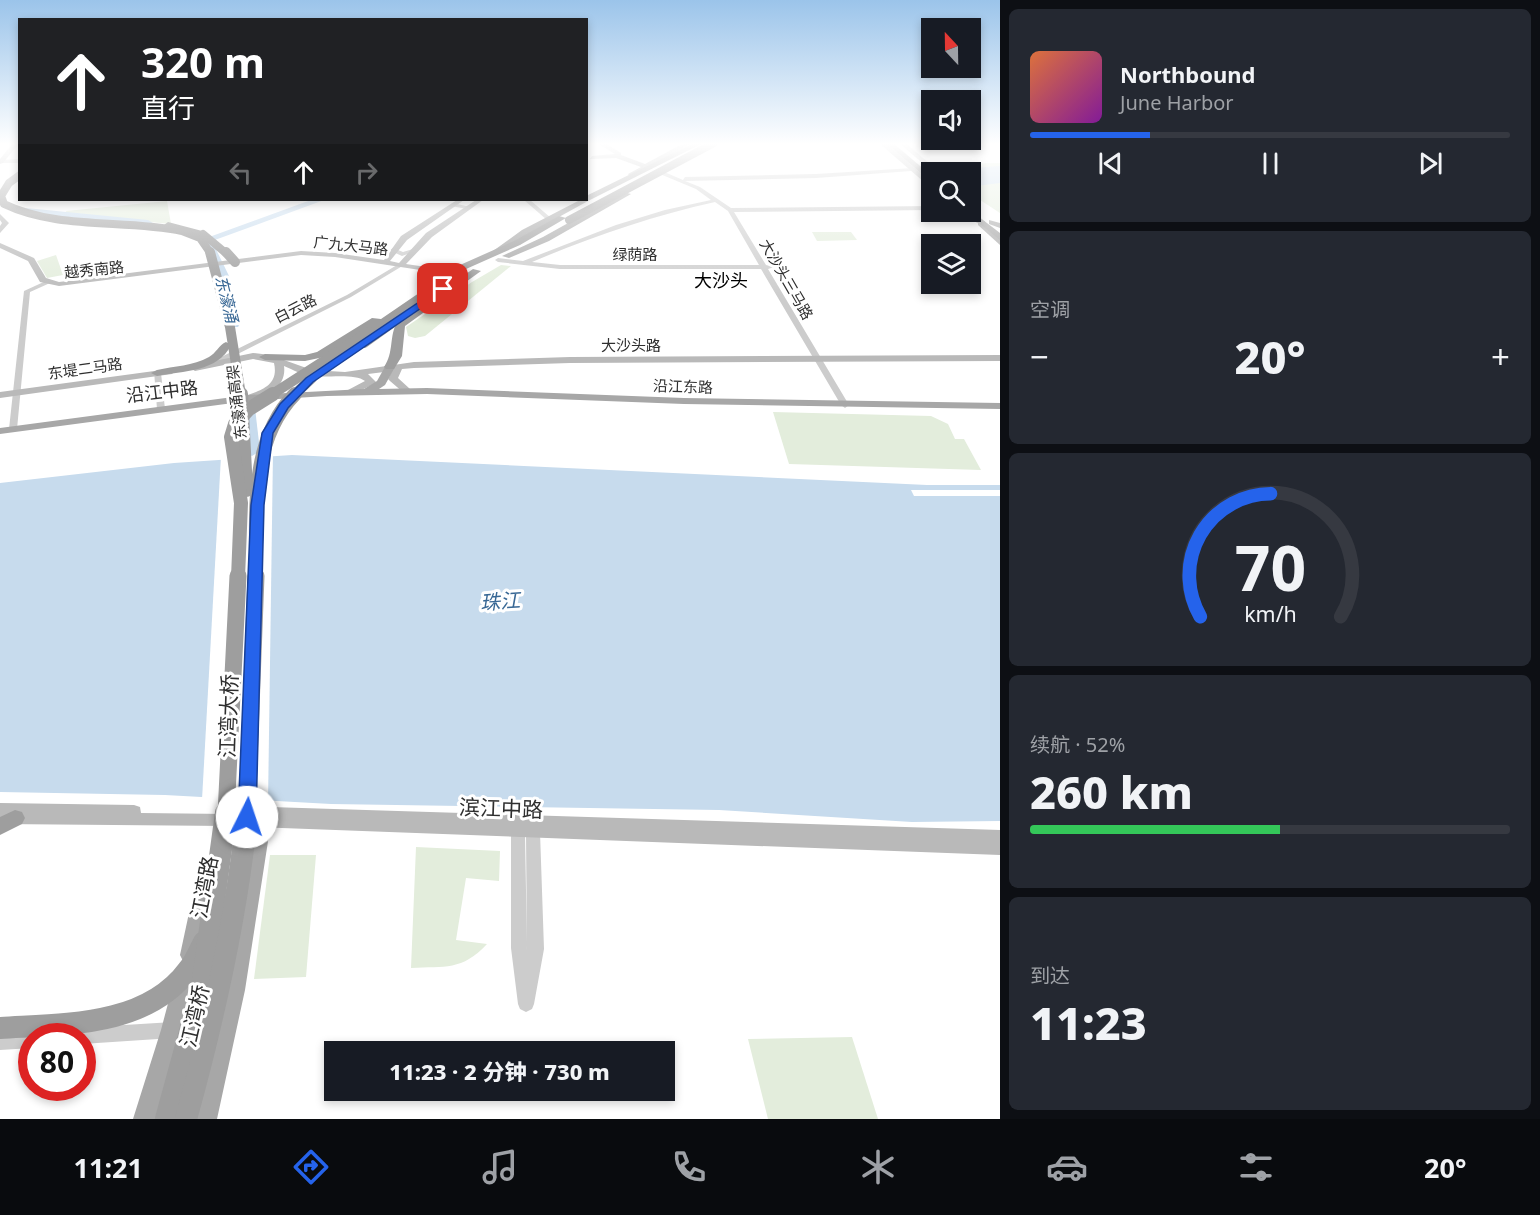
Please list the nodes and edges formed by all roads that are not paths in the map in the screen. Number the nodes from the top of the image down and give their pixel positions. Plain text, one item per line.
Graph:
1 (1, 195) edge
2 (3, 195) edge
3 (606, 195) edge
4 (612, 195) edge
5 (625, 195) edge
6 (710, 195) edge
7 (710, 195) edge
8 (588, 198) edge
9 (717, 200) junction
10 (460, 201) edge
11 (478, 201) edge
12 (528, 201) edge
13 (582, 201) edge
14 (611, 203) junction
15 (453, 205) junction
16 (467, 207) junction
17 (921, 208) edge
18 (733, 210) junction
19 (981, 215) edge
20 (0, 216) edge
21 (64, 218) junction
22 (549, 219) junction
23 (565, 219) junction
24 (981, 223) joint
25 (997, 225) edge
26 (0, 231) edge
27 (1000, 237) edge
28 (1000, 243) edge
29 (0, 248) edge
30 (393, 250) junction
31 (413, 250) junction
32 (500, 256) junction
33 (386, 262) junction
34 (235, 263) junction
35 (522, 263) junction
36 (208, 267) junction
37 (399, 267) junction
38 (463, 267) junction
39 (768, 267) junction
40 (476, 271) junction
41 (44, 284) junction
42 (436, 284) junction
43 (265, 357) junction
44 (1000, 358) edge
45 (820, 361) junction
46 (205, 366) junction
47 (394, 366) junction
48 (157, 373) junction
49 (357, 373) junction
50 (351, 392) junction
51 (366, 392) junction
52 (407, 392) junction
53 (17, 393) junction
54 (0, 395) edge
55 (248, 398) junction
56 (845, 405) junction
57 (999, 407) edge
58 (161, 409) junction
59 (13, 429) junction
60 (0, 431) edge
61 (252, 489) junction
62 (242, 523) junction
63 (240, 812) junction
64 (4, 818) edge
65 (216, 820) junction
66 (262, 822) junction
67 (526, 829) junction
68 (1000, 837) edge
69 (1000, 848) edge
70 (213, 911) junction
71 (228, 1027) junction
72 (0, 1028) edge
73 (172, 1030) junction
74 (96, 1035) edge
75 (18, 1041) edge
76 (0, 1042) edge
77 (145, 1119) edge
78 (166, 1119) edge
79 (186, 1119) edge
80 (205, 1119) edge

1 - 36 highway, 东濠涌高架, bridge
2 - 21 highway, 东濠涌高架, bridge
3 - 23 highway
4 - 23 highway, bridge
5 - 14 main road
6 - 9 street
7 - 18 street
8 - 14 main road
9 - 18 street
9 - 35 street
10 - 15 main road
11 - 16 main road, 白云路
12 - 22 street
13 - 22 main road
14 - 32 main road
15 - 16 street
15 - 30 main road
16 - 31 main road, 白云路
17 - 18 street
18 - 39 street, 大沙头三马路
19 - 25 highway
20 - 26 main road
21 - 34 highway, bridge
21 - 61 highway, 东濠涌高架, bridge
22 - 32 main road
23 - 32 highway
24 - 27 highway
24 - 28 main road
29 - 41 main road, 越秀南路
30 - 31 street
30 - 33 main road
31 - 37 main road, 白云路
32 - 35 street, 绿荫路
32 - 38 highway
32 - 40 highway
33 - 34 main road, 广九大马路
33 - 37 main road
34 - 36 main road, 越秀南路
34 - 37 main road, 广九大马路
35 - 39 street, 绿荫路
36 - 41 main road, 越秀南路
36 - 48 highway, bridge
36 - 61 highway, 东濠涌高架, bridge
37 - 38 main road, 广九大马路
37 - 42 main road, 广九大马路
37 - 46 street, 白云路
38 - 42 highway
39 - 45 street, 大沙头三马路
40 - 47 highway
40 - 61 highway, bridge
41 - 53 street
42 - 43 highway
42 - 62 highway, bridge
43 - 46 main road, 东堤二马路
43 - 49 main road, 大沙头路
43 - 55 main road
44 - 45 main road, 大沙头路
45 - 47 main road, 大沙头路
45 - 56 street, 大沙头三马路
46 - 48 main road, 东堤二马路
47 - 49 main road, 大沙头路
47 - 51 main road
47 - 52 main road
48 - 53 main road, 东堤二马路
48 - 58 street
49 - 50 main road
50 - 51 main road, 沿江中路
50 - 55 main road, 沿江中路
51 - 52 main road, 沿江东路
52 - 56 main road, 沿江东路
53 - 54 main road, 东堤二马路
53 - 59 street
55 - 58 main road, 沿江中路
56 - 57 main road, 沿江东路
58 - 59 main road, 沿江中路
59 - 60 main road, 沿江中路
61 - 62 highway, bridge
61 - 79 highway, 江湾大桥, bridge
62 - 70 highway, 江湾大桥, bridge
63 - 64 main road, 滨江中路
63 - 65 main road
63 - 66 main road
63 - 67 main road, 滨江中路
64 - 65 main road, 滨江中路
65 - 66 main road, 滨江中路
65 - 73 main road, 江湾路
66 - 67 main road, 滨江中路
66 - 71 main road
67 - 67 street
67 - 68 main road, 滨江中路
67 - 69 main road, 滨江中路
70 - 72 highway, bridge
70 - 78 highway, 江湾桥, bridge
71 - 73 street
71 - 80 main road
73 - 74 street
73 - 77 main road, 江湾路
75 - 76 street

